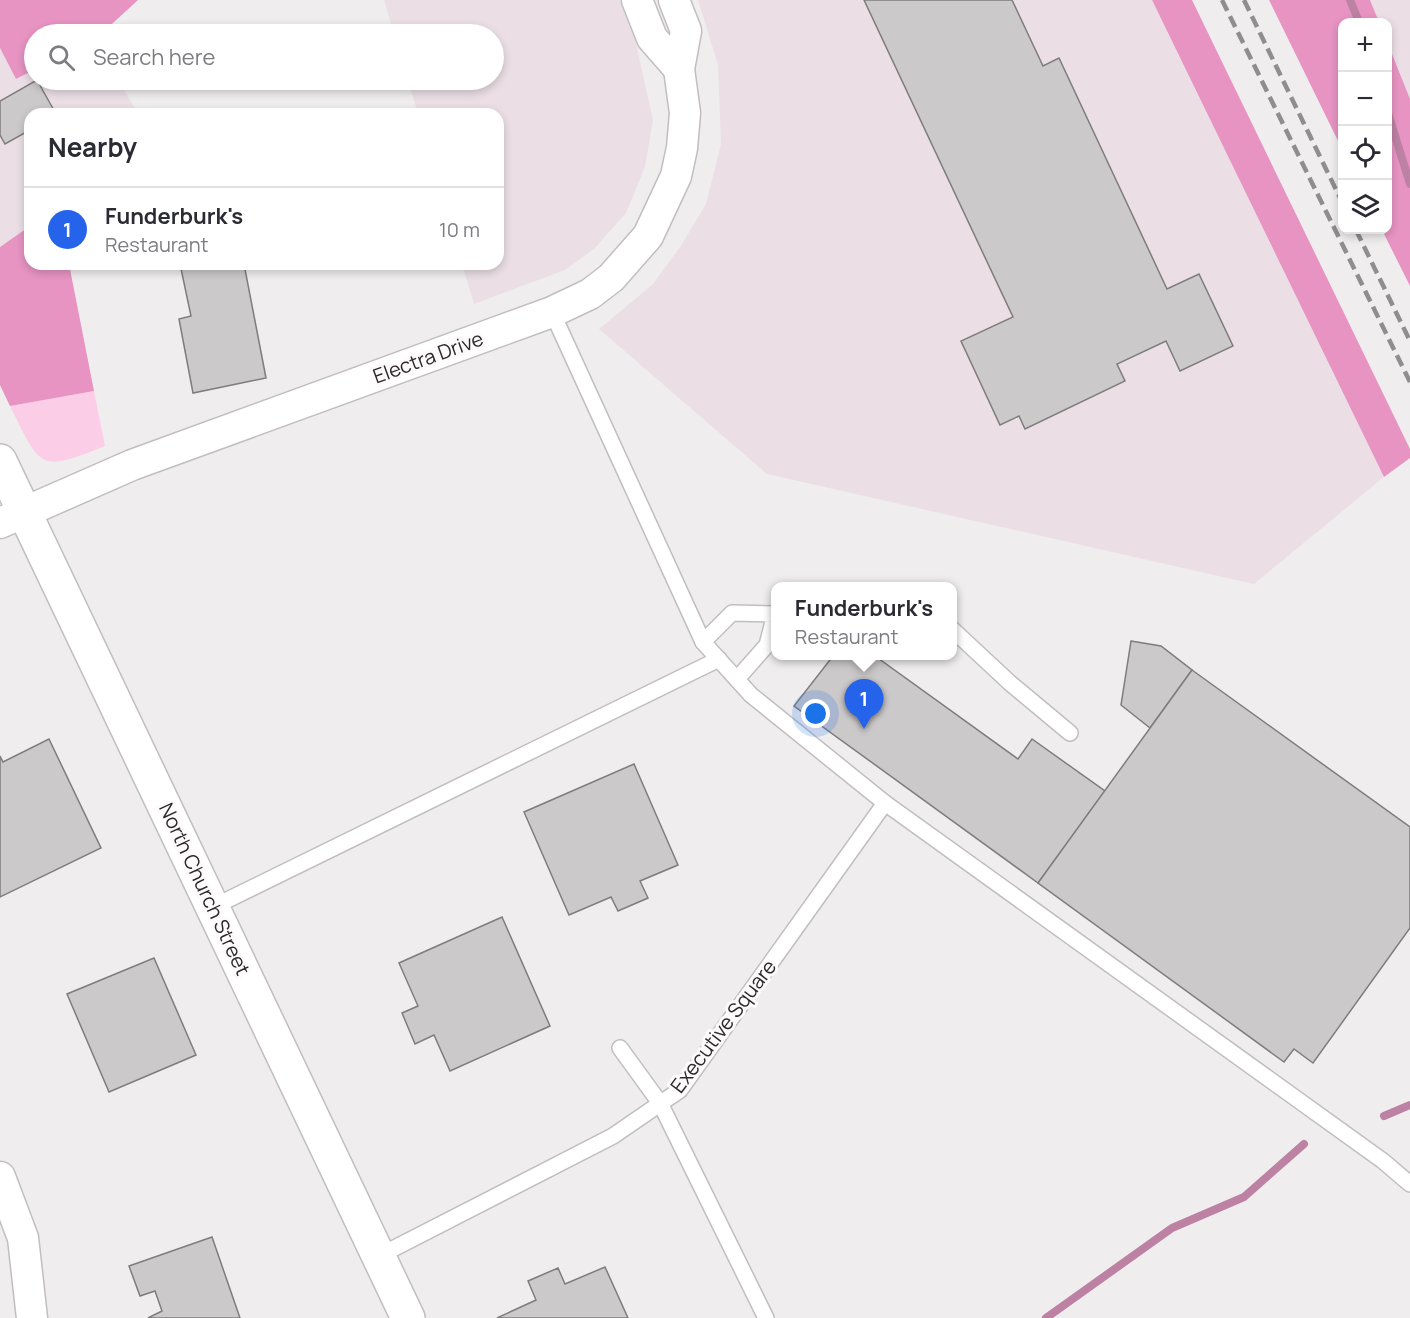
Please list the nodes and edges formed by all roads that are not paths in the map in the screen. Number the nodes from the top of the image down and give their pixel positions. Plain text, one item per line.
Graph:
1 (637, 0) edge
2 (674, 0) edge
3 (680, 69) junction
4 (552, 312) junction
5 (0, 461) edge
6 (13, 518) edge
7 (771, 614) edge
8 (771, 630) edge
9 (957, 634) edge
10 (704, 642) junction
11 (719, 659) junction
12 (737, 679) junction
13 (1070, 733) dead end
14 (885, 803) junction
15 (213, 907) junction
16 (620, 1048) dead end
17 (660, 1103) junction
18 (0, 1177) edge
19 (1410, 1184) edge
20 (379, 1256) junction
21 (32, 1318) edge
22 (408, 1318) edge
23 (766, 1318) edge

1 - 3 street
2 - 3 street, Electra Drive
3 - 4 street, Electra Drive
4 - 6 street, Electra Drive
4 - 10 lane
5 - 6 main road, North Church Street
6 - 15 main road, North Church Street
7 - 10 lane
8 - 12 lane
9 - 13 lane
10 - 11 lane
11 - 12 lane
11 - 15 lane
12 - 14 lane
14 - 17 lane, Executive Square
14 - 19 lane
15 - 20 main road, North Church Street
16 - 17 lane
17 - 20 lane, Executive Square
17 - 23 lane
18 - 21 street
20 - 22 main road, North Church Street

